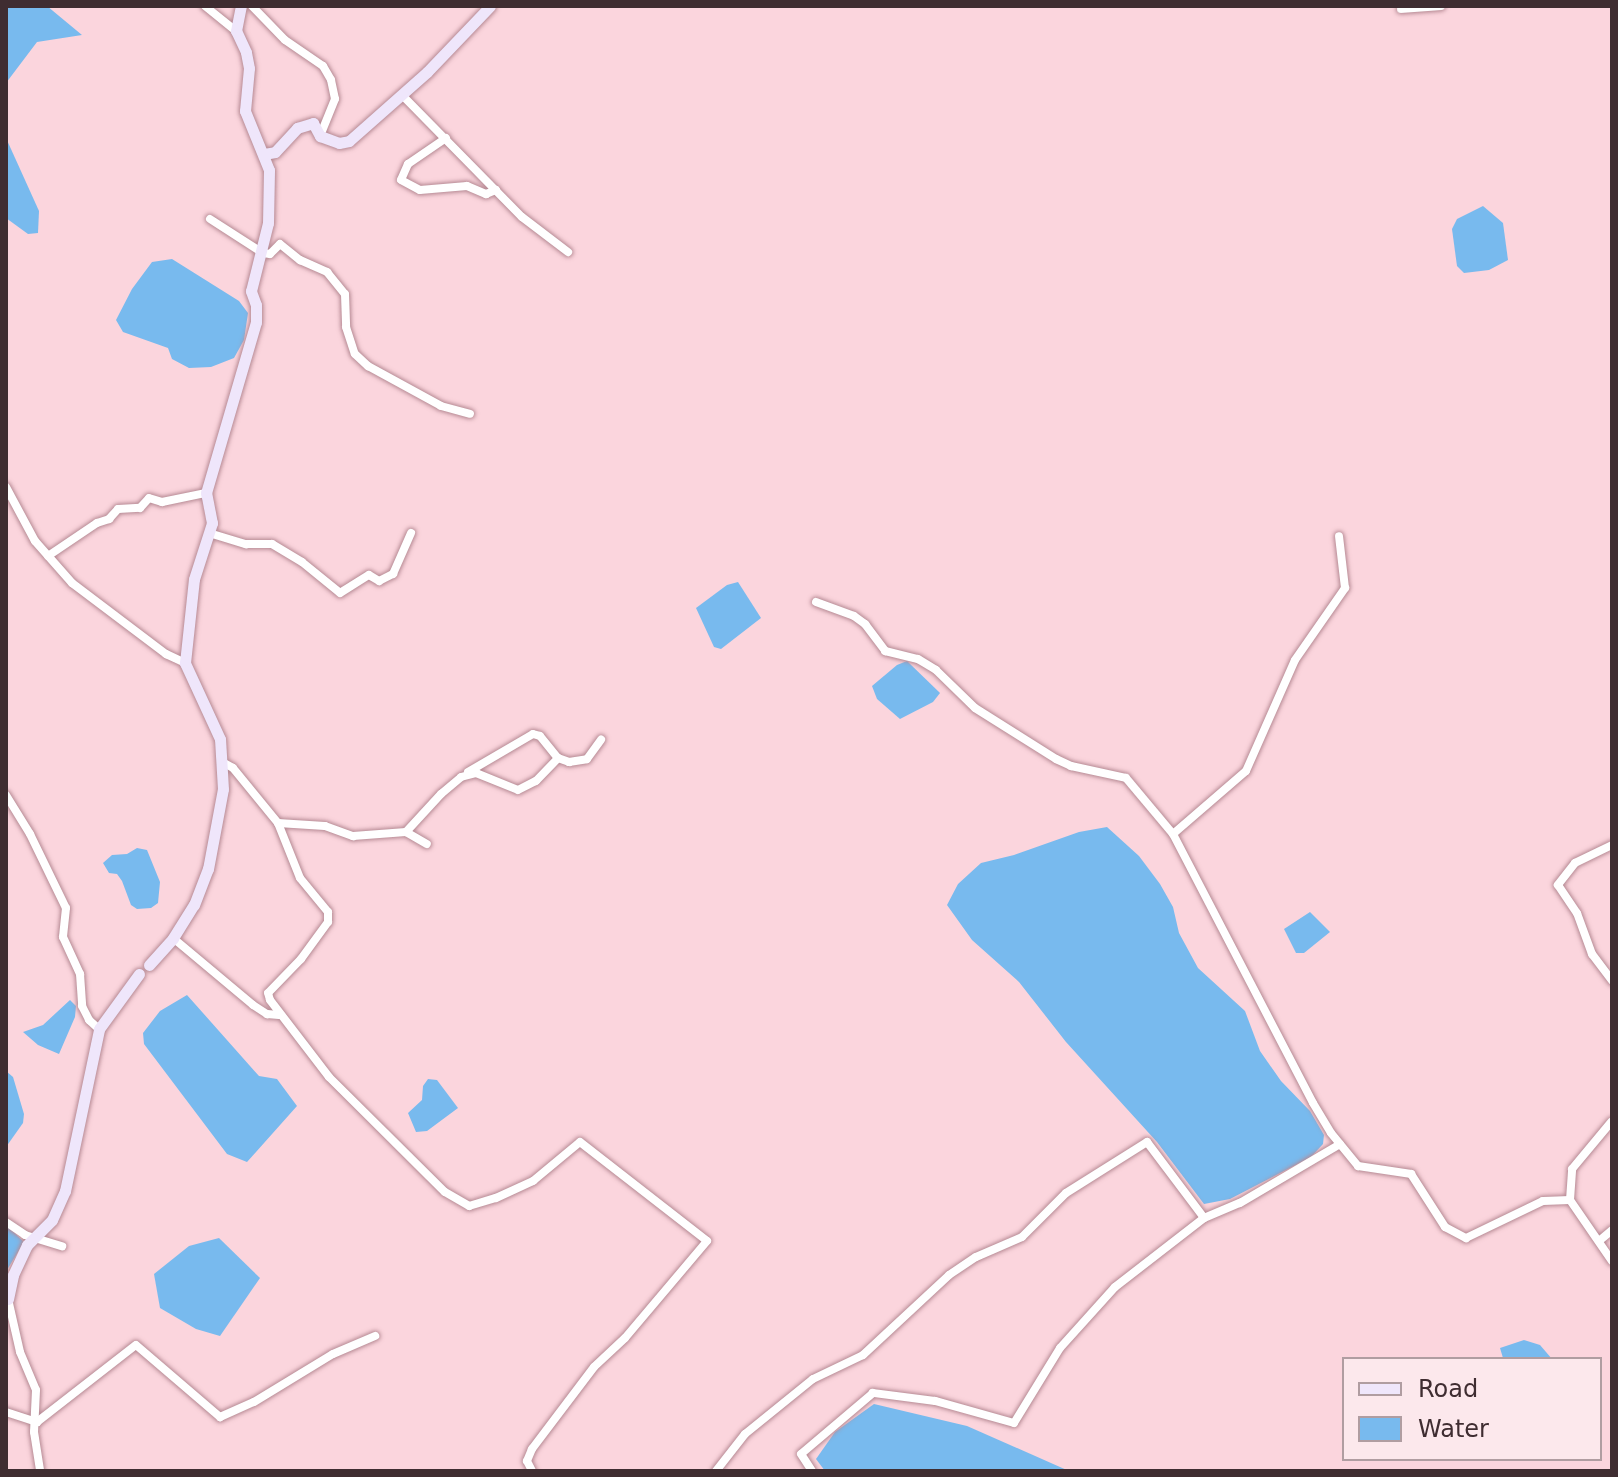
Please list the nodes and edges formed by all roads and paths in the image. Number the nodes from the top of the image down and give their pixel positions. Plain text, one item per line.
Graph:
1 (205, 6) edge
2 (241, 6) edge
3 (252, 6) edge
4 (490, 6) edge
5 (1441, 6) edge
6 (1401, 9) dead end
7 (236, 31) junction
8 (402, 95) junction
9 (320, 136) junction
10 (446, 138) junction
11 (264, 154) junction
12 (496, 190) junction
13 (210, 219) dead end
14 (568, 252) dead end
15 (263, 253) junction
16 (470, 414) dead end
17 (6, 487) edge
18 (206, 493) junction
19 (209, 533) junction
20 (411, 533) dead end
21 (1339, 536) dead end
22 (48, 556) junction
23 (816, 602) dead end
24 (185, 663) junction
25 (601, 740) dead end
26 (558, 758) junction
27 (224, 763) junction
28 (461, 777) junction
29 (6, 795) edge
30 (278, 823) junction
31 (406, 832) junction
32 (1173, 834) junction
33 (427, 844) dead end
34 (1612, 845) edge
35 (173, 938) junction
36 (149, 965) dead end
37 (139, 974) dead end
38 (1612, 981) edge
39 (279, 1015) junction
40 (99, 1029) junction
41 (1612, 1121) edge
42 (1340, 1144) junction
43 (1570, 1200) junction
44 (1204, 1218) junction
45 (6, 1222) edge
46 (1612, 1230) edge
47 (34, 1239) junction
48 (1599, 1241) junction
49 (62, 1246) dead end
50 (1612, 1261) edge
51 (8, 1299) joint
52 (375, 1336) dead end
53 (6, 1412) edge
54 (37, 1422) junction
55 (40, 1471) edge
56 (532, 1471) edge
57 (716, 1471) edge
58 (812, 1471) edge

1 - 7 street
2 - 7 street
3 - 9 street
4 - 8 street
5 - 6 street
7 - 11 street
8 - 9 street
8 - 10 street
9 - 11 street
10 - 12 street
10 - 12 street
11 - 15 street
12 - 14 street
13 - 15 street
15 - 16 street
15 - 18 street
17 - 22 street
18 - 19 street
18 - 22 street
19 - 20 street
19 - 24 street
21 - 32 street
22 - 24 street
23 - 32 street
24 - 27 street
25 - 26 street
26 - 28 street
26 - 28 street
27 - 30 street
27 - 35 street
28 - 31 street
29 - 40 street
30 - 31 street
30 - 39 street
31 - 33 street
32 - 42 street
34 - 38 street
35 - 36 street
35 - 39 street
37 - 40 street
39 - 56 street
40 - 47 street
41 - 43 street
42 - 43 street
42 - 44 street
43 - 48 street
44 - 57 street
44 - 58 street
45 - 47 street
46 - 48 street
47 - 49 street
47 - 51 street
48 - 50 street
51 - 54 street
52 - 54 street
53 - 54 street
54 - 55 street

